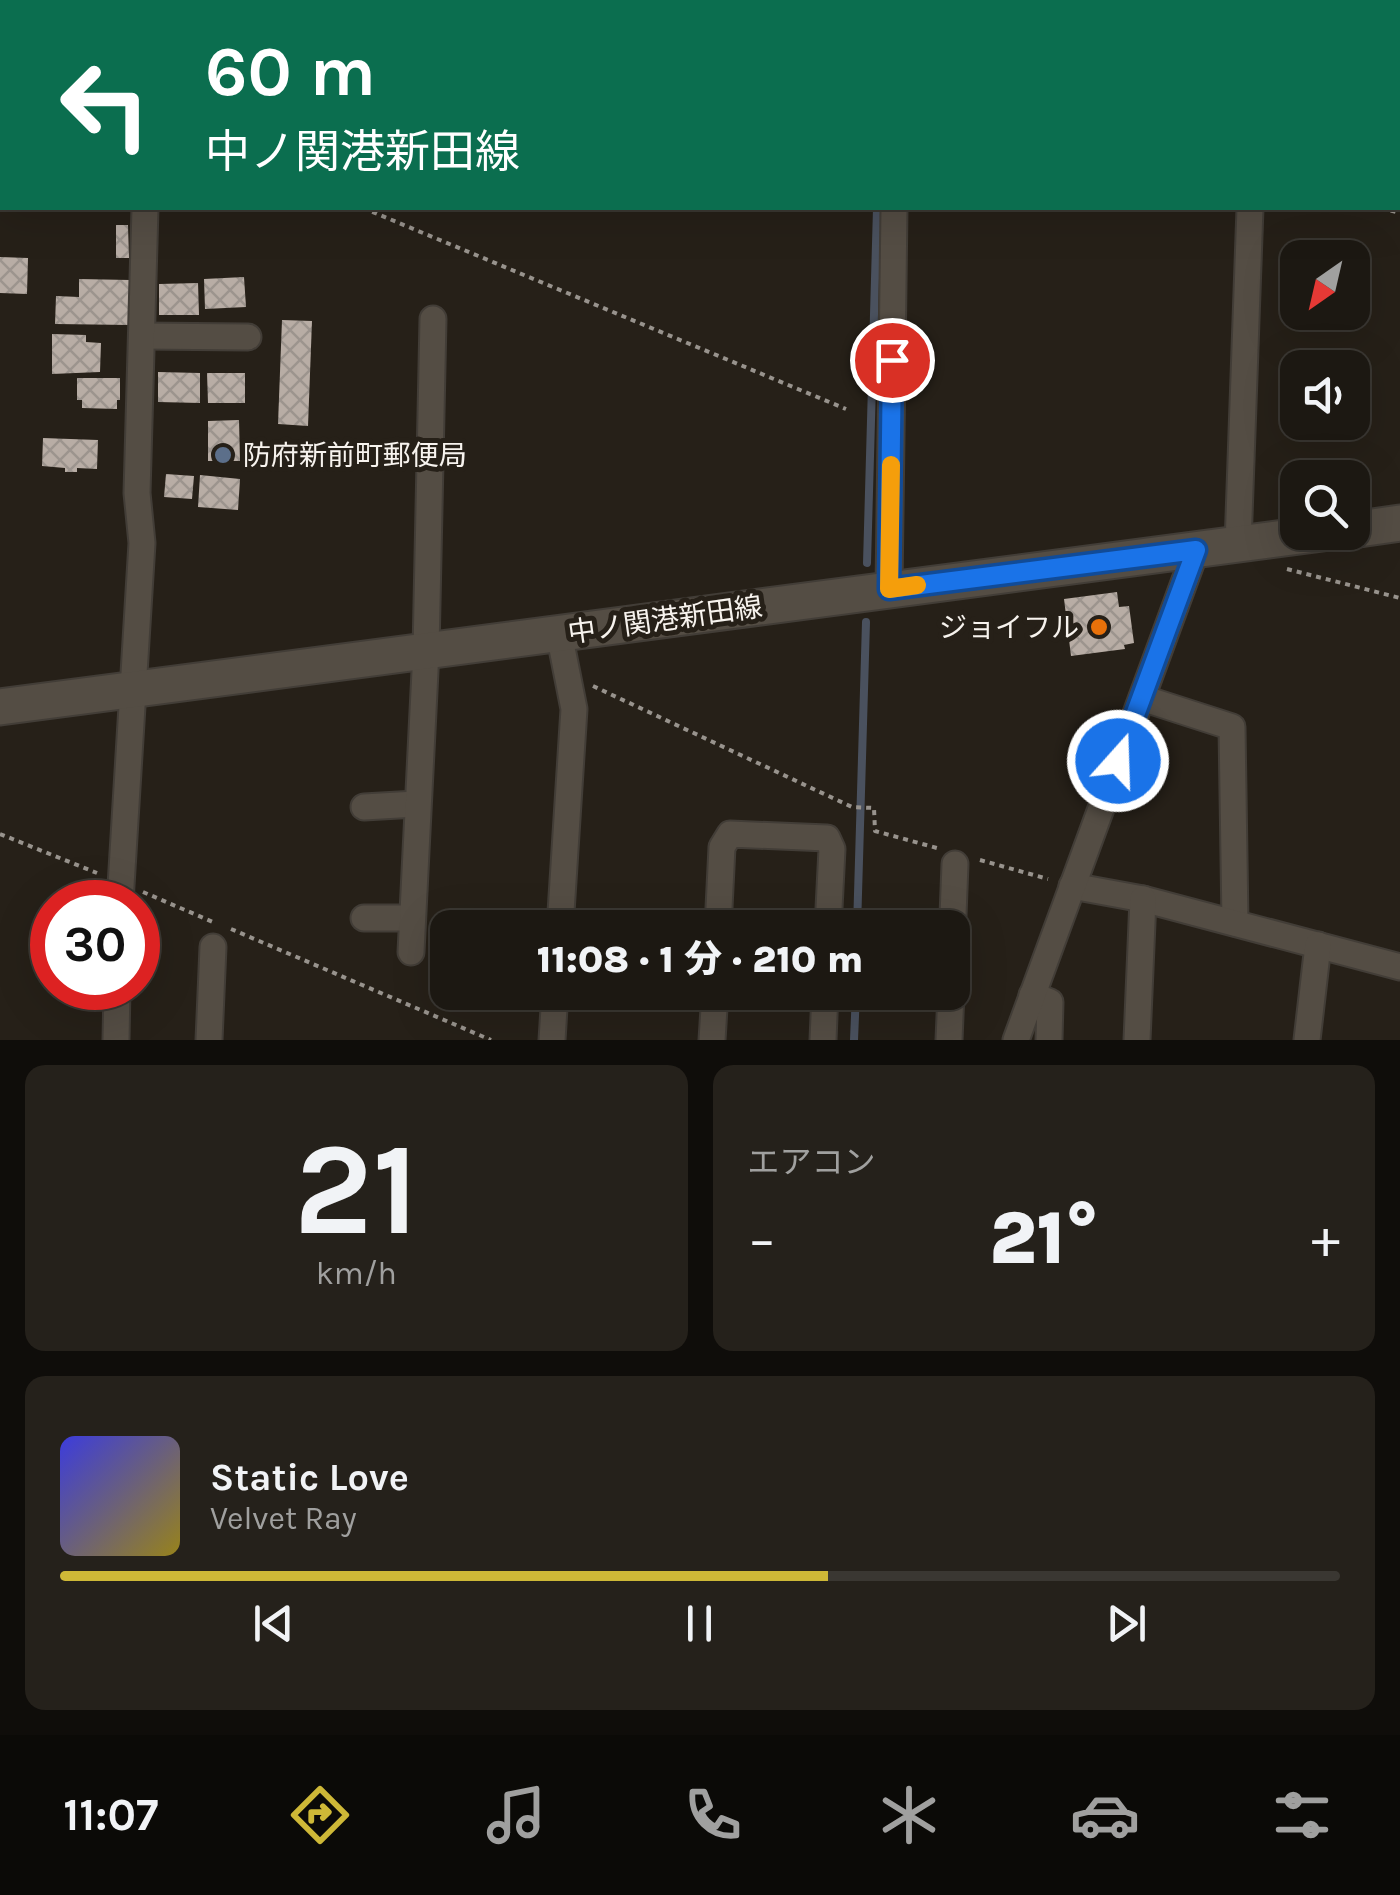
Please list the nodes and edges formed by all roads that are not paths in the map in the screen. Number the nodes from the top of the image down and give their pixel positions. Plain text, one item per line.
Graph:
1 (145, 210) edge
2 (894, 210) edge
3 (1250, 210) edge
4 (433, 318) dead end
5 (142, 336) junction
6 (248, 338) dead end
7 (1400, 523) edge
8 (1370, 527) edge
9 (1280, 539) edge
10 (1238, 545) junction
11 (1196, 550) junction
12 (889, 589) junction
13 (559, 633) junction
14 (426, 651) junction
15 (133, 690) junction
16 (1142, 698) junction
17 (0, 706) edge
18 (416, 804) junction
19 (364, 807) dead end
20 (955, 857) road end
21 (121, 880) edge
22 (1072, 886) junction
23 (1142, 899) junction
24 (561, 910) edge
25 (719, 910) edge
26 (829, 910) edge
27 (953, 910) edge
28 (364, 918) dead end
29 (412, 918) junction
30 (1235, 923) junction
31 (1318, 945) junction
32 (213, 947) dead end
33 (410, 952) dead end
34 (1400, 966) edge
35 (1032, 995) junction
36 (117, 1010) edge
37 (554, 1010) edge
38 (714, 1010) edge
39 (825, 1010) edge
40 (951, 1010) edge
41 (116, 1040) edge
42 (208, 1040) edge
43 (552, 1040) edge
44 (712, 1040) edge
45 (824, 1040) edge
46 (950, 1040) edge
47 (1016, 1040) edge
48 (1049, 1040) edge
49 (1137, 1040) edge
50 (1306, 1040) edge

1 - 5 street
2 - 12 street
3 - 10 street
4 - 14 street
5 - 6 street
5 - 15 street
7 - 8 main road
9 - 10 main road, 中ノ関港新田線
10 - 11 main road, 中ノ関港新田線
11 - 12 main road, 中ノ関港新田線
11 - 16 street
12 - 13 main road, 中ノ関港新田線
13 - 14 main road, 中ノ関港新田線
13 - 24 street
14 - 15 main road, 中ノ関港新田線
14 - 18 street
15 - 17 main road, 中ノ関港新田線
15 - 21 street
16 - 22 street
16 - 30 street
18 - 19 street
18 - 29 street
20 - 27 street
22 - 23 street
22 - 35 street
23 - 30 street
23 - 49 street
25 - 26 street
28 - 29 street
29 - 33 street
30 - 31 street
31 - 34 street
31 - 50 street
32 - 42 street
35 - 47 street
35 - 48 street
36 - 41 street
37 - 43 street
38 - 44 street
39 - 45 street
40 - 46 street

